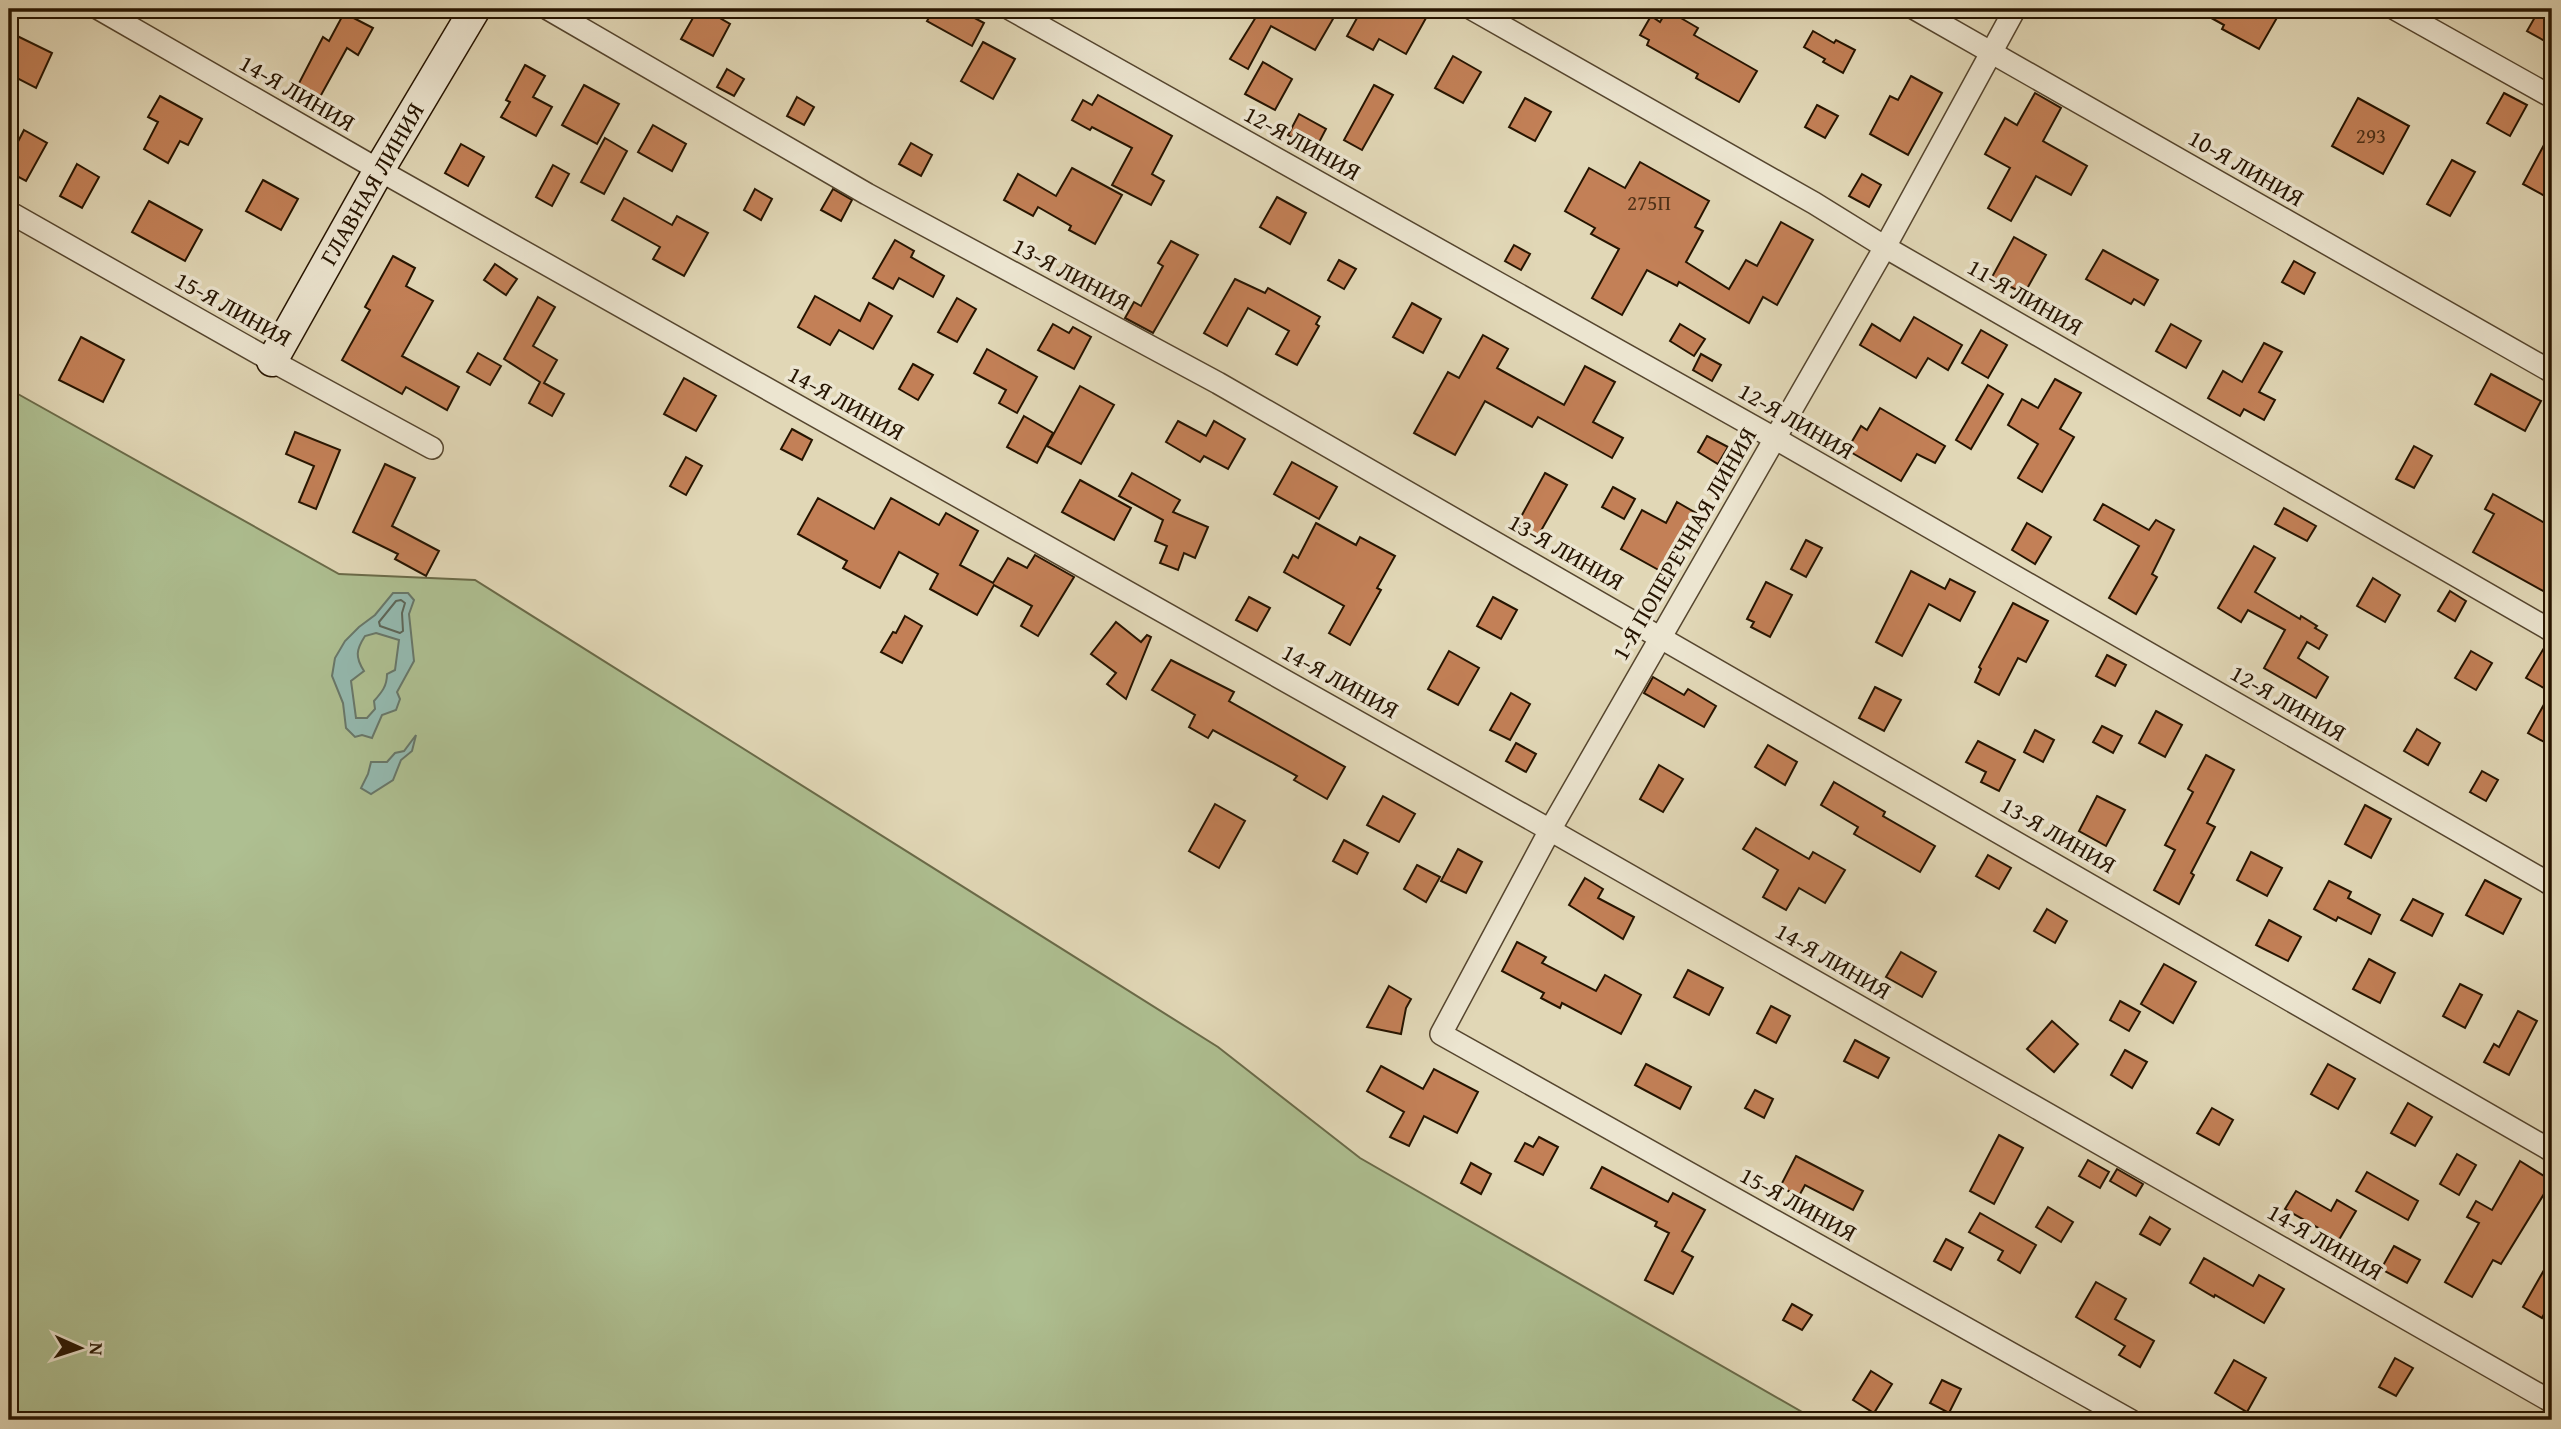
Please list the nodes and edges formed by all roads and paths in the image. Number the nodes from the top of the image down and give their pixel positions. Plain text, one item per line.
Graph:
1 (99, 9) edge
2 (475, 9) edge
3 (548, 9) edge
4 (1010, 9) edge
5 (1472, 9) edge
6 (1915, 9) edge
7 (2015, 9) edge
8 (2395, 9) edge
9 (1990, 52) junction
10 (2552, 97) edge
11 (379, 170) junction
12 (9, 212) edge
13 (1885, 247) junction
14 (272, 361) junction
15 (2552, 372) edge
16 (1776, 439) junction
17 (432, 449) dead end
18 (2552, 631) edge
19 (1660, 636) junction
20 (1550, 830) junction
21 (2552, 886) edge
22 (1441, 1034) joint
23 (2552, 1151) edge
24 (2552, 1402) edge
25 (2130, 1420) edge

1 - 11 street, 14-Я ЛИНИЯ
2 - 11 street, ГЛАВНАЯ ЛИНИЯ
3 - 19 street, 13-Я ЛИНИЯ
4 - 16 street, 12-Я ЛИНИЯ
5 - 13 street, 11-Я ЛИНИЯ
6 - 9 street, 10-Я ЛИНИЯ
7 - 9 street, 1-Я ПОПЕРЕЧНАЯ ЛИНИЯ
8 - 10 street
9 - 13 street, 1-Я ПОПЕРЕЧНАЯ ЛИНИЯ
9 - 15 street, 10-Я ЛИНИЯ
11 - 14 street, ГЛАВНАЯ ЛИНИЯ
11 - 20 street, 14-Я ЛИНИЯ
12 - 14 street, 15-Я ЛИНИЯ
13 - 16 street, 1-Я ПОПЕРЕЧНАЯ ЛИНИЯ
13 - 18 street, 11-Я ЛИНИЯ
14 - 17 street, 15-Я ЛИНИЯ
16 - 19 street, 1-Я ПОПЕРЕЧНАЯ ЛИНИЯ
16 - 21 street, 12-Я ЛИНИЯ
19 - 20 street, 1-Я ПОПЕРЕЧНАЯ ЛИНИЯ
19 - 23 street, 13-Я ЛИНИЯ
20 - 22 street, 1-Я ПОПЕРЕЧНАЯ ЛИНИЯ
20 - 24 street, 14-Я ЛИНИЯ
22 - 25 street, 15-Я ЛИНИЯ

